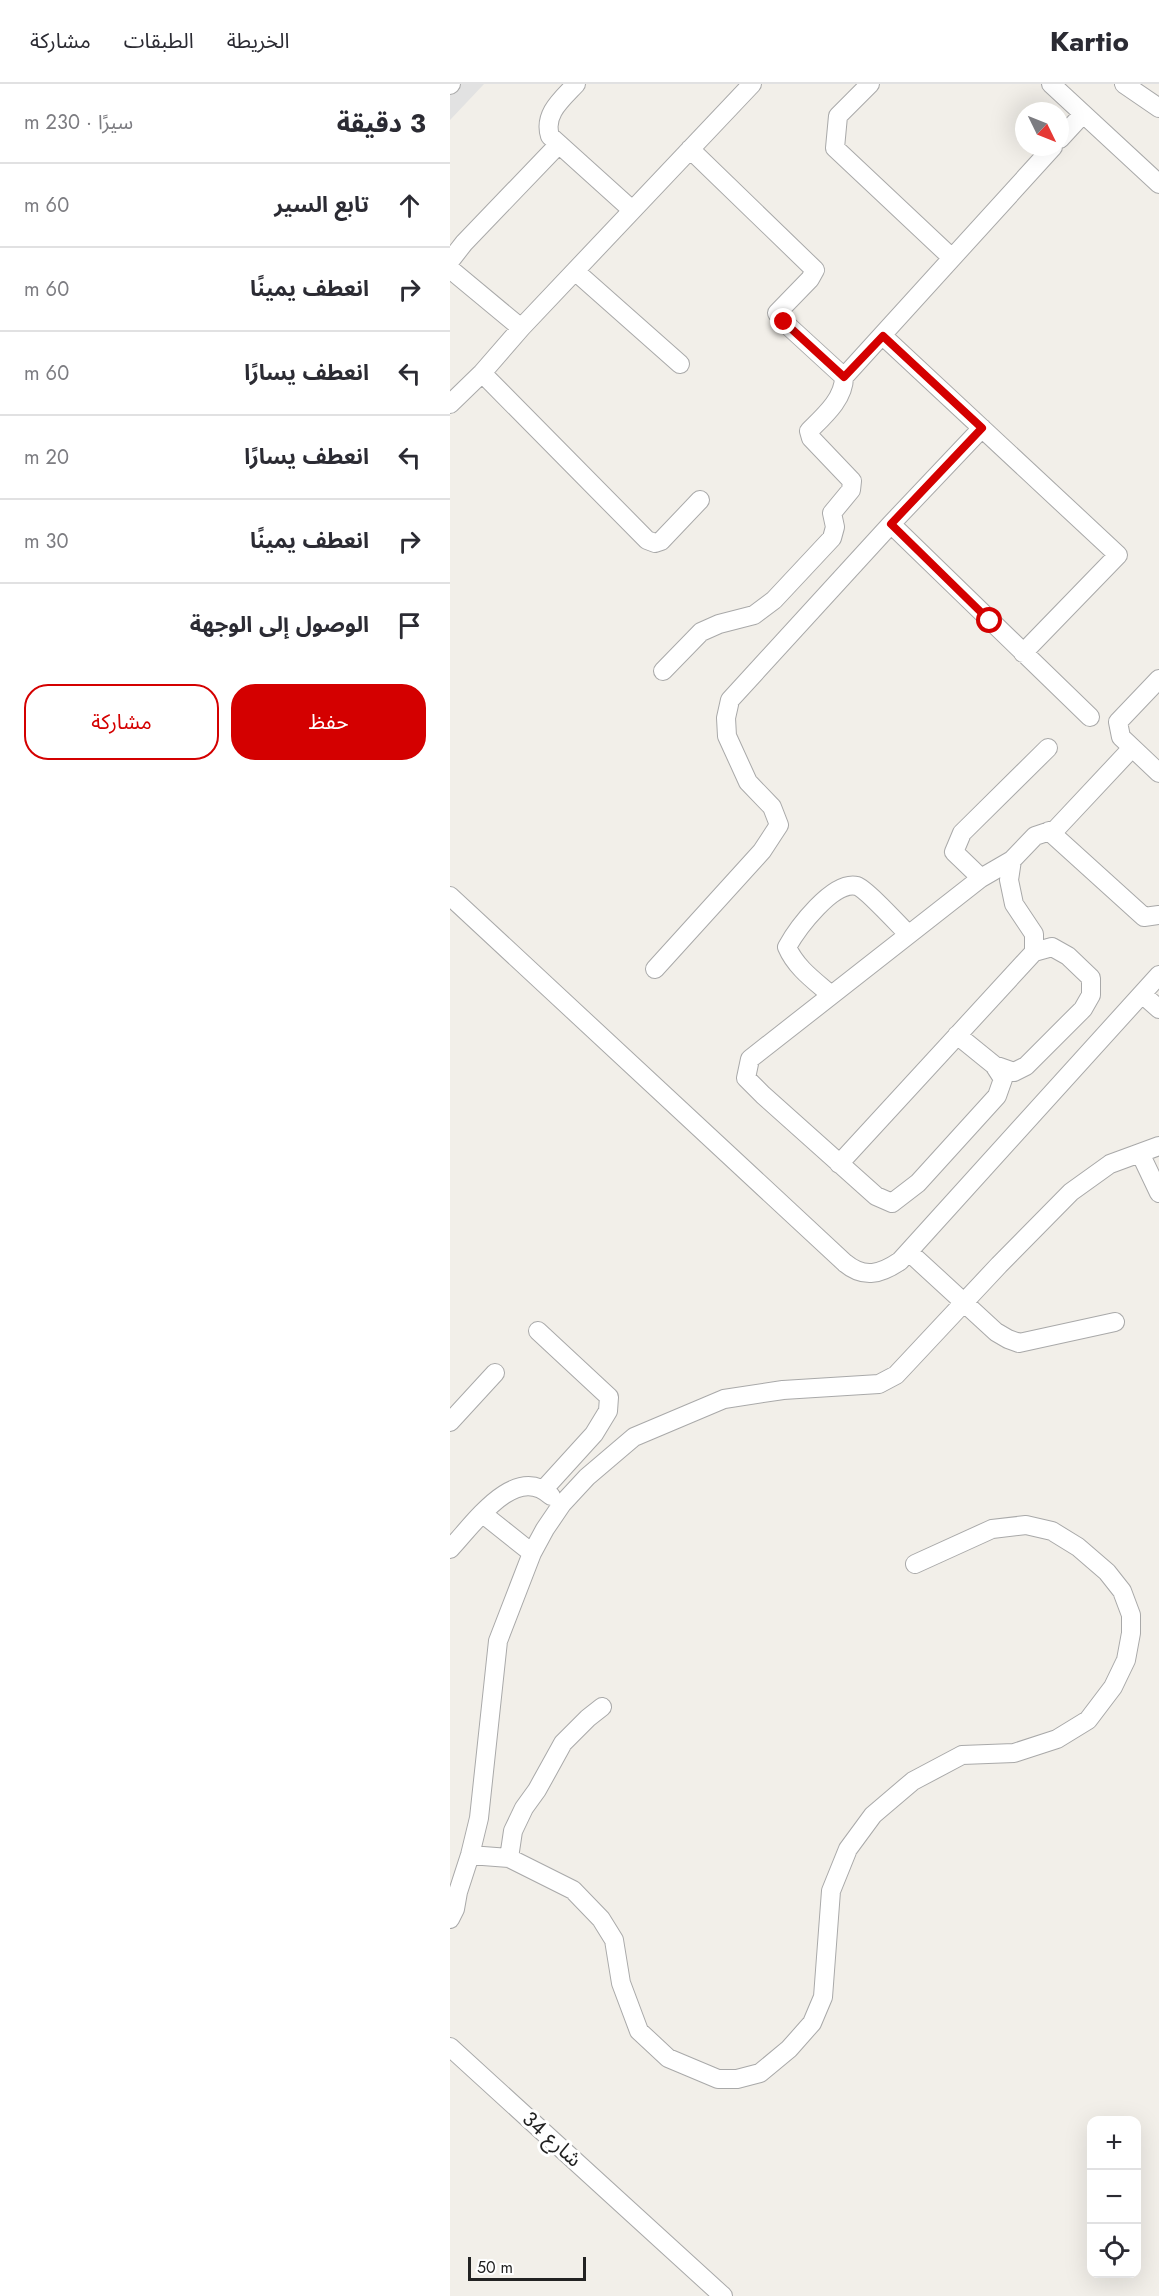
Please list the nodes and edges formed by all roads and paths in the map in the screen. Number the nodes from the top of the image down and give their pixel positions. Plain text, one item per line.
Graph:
1 (576, 84) edge
2 (752, 84) edge
3 (870, 84) edge
4 (1051, 84) edge
5 (1124, 84) edge
6 (1159, 108) edge
7 (1083, 114) junction
8 (1069, 130) edge
9 (559, 144) junction
10 (690, 149) junction
11 (1045, 156) edge
12 (1159, 184) edge
13 (632, 210) junction
14 (952, 258) junction
15 (450, 261) edge
16 (450, 269) edge
17 (575, 271) junction
18 (521, 328) junction
19 (883, 336) junction
20 (680, 364) dead end
21 (482, 373) junction
22 (844, 377) junction
23 (450, 404) edge
24 (982, 428) junction
25 (700, 500) dead end
26 (891, 524) junction
27 (1023, 653) junction
28 (663, 671) dead end
29 (1159, 679) edge
30 (1090, 717) dead end
31 (1048, 748) dead end
32 (1131, 748) junction
33 (1159, 773) edge
34 (1049, 831) junction
35 (1012, 860) junction
36 (981, 878) junction
37 (450, 896) edge
38 (1159, 915) edge
39 (908, 934) junction
40 (1034, 952) junction
41 (655, 969) dead end
42 (1159, 975) edge
43 (1142, 994) junction
44 (831, 995) junction
45 (1159, 1009) edge
46 (957, 1035) junction
47 (994, 1065) junction
48 (1159, 1146) edge
49 (1140, 1153) junction
50 (839, 1164) junction
51 (1159, 1193) edge
52 (909, 1252) junction
53 (964, 1302) junction
54 (1115, 1322) dead end
55 (538, 1331) dead end
56 (495, 1373) dead end
57 (450, 1422) edge
58 (544, 1489) junction
59 (562, 1504) junction
60 (483, 1514) junction
61 (450, 1550) edge
62 (532, 1553) junction
63 (915, 1564) dead end
64 (602, 1707) dead end
65 (470, 1855) junction
66 (509, 1858) junction
67 (450, 1919) edge
68 (450, 2047) edge
69 (714, 2293) edge

1 - 9 street
2 - 10 street
3 - 14 street
4 - 7 street
5 - 6 street
7 - 8 street
7 - 12 street
9 - 13 street
9 - 15 street
10 - 13 street
10 - 22 street
11 - 14 street
13 - 17 street
14 - 19 street
16 - 18 street
17 - 18 street
17 - 20 street
18 - 21 street
19 - 22 street
19 - 24 street
21 - 23 street
21 - 25 street
22 - 28 street
24 - 26 street
24 - 27 street
26 - 27 street
26 - 41 street
27 - 30 street
29 - 32 street
31 - 36 street
32 - 33 street
32 - 34 street
34 - 35 street
34 - 38 street
35 - 36 street
35 - 40 street
36 - 39 street
37 - 52 street
39 - 44 street
39 - 44 street
40 - 46 street
40 - 47 street
42 - 43 street
43 - 45 street
43 - 52 street
44 - 50 street
46 - 47 street
46 - 50 street
47 - 50 street
48 - 49 street
49 - 51 street
49 - 53 street
52 - 53 street
53 - 54 street
53 - 59 street
55 - 58 street
56 - 57 street
58 - 59 street
58 - 60 street
59 - 62 street
60 - 61 street
60 - 62 street
62 - 65 street
63 - 66 street
64 - 66 street
65 - 66 street
65 - 67 street
68 - 69 street, شارع 34

